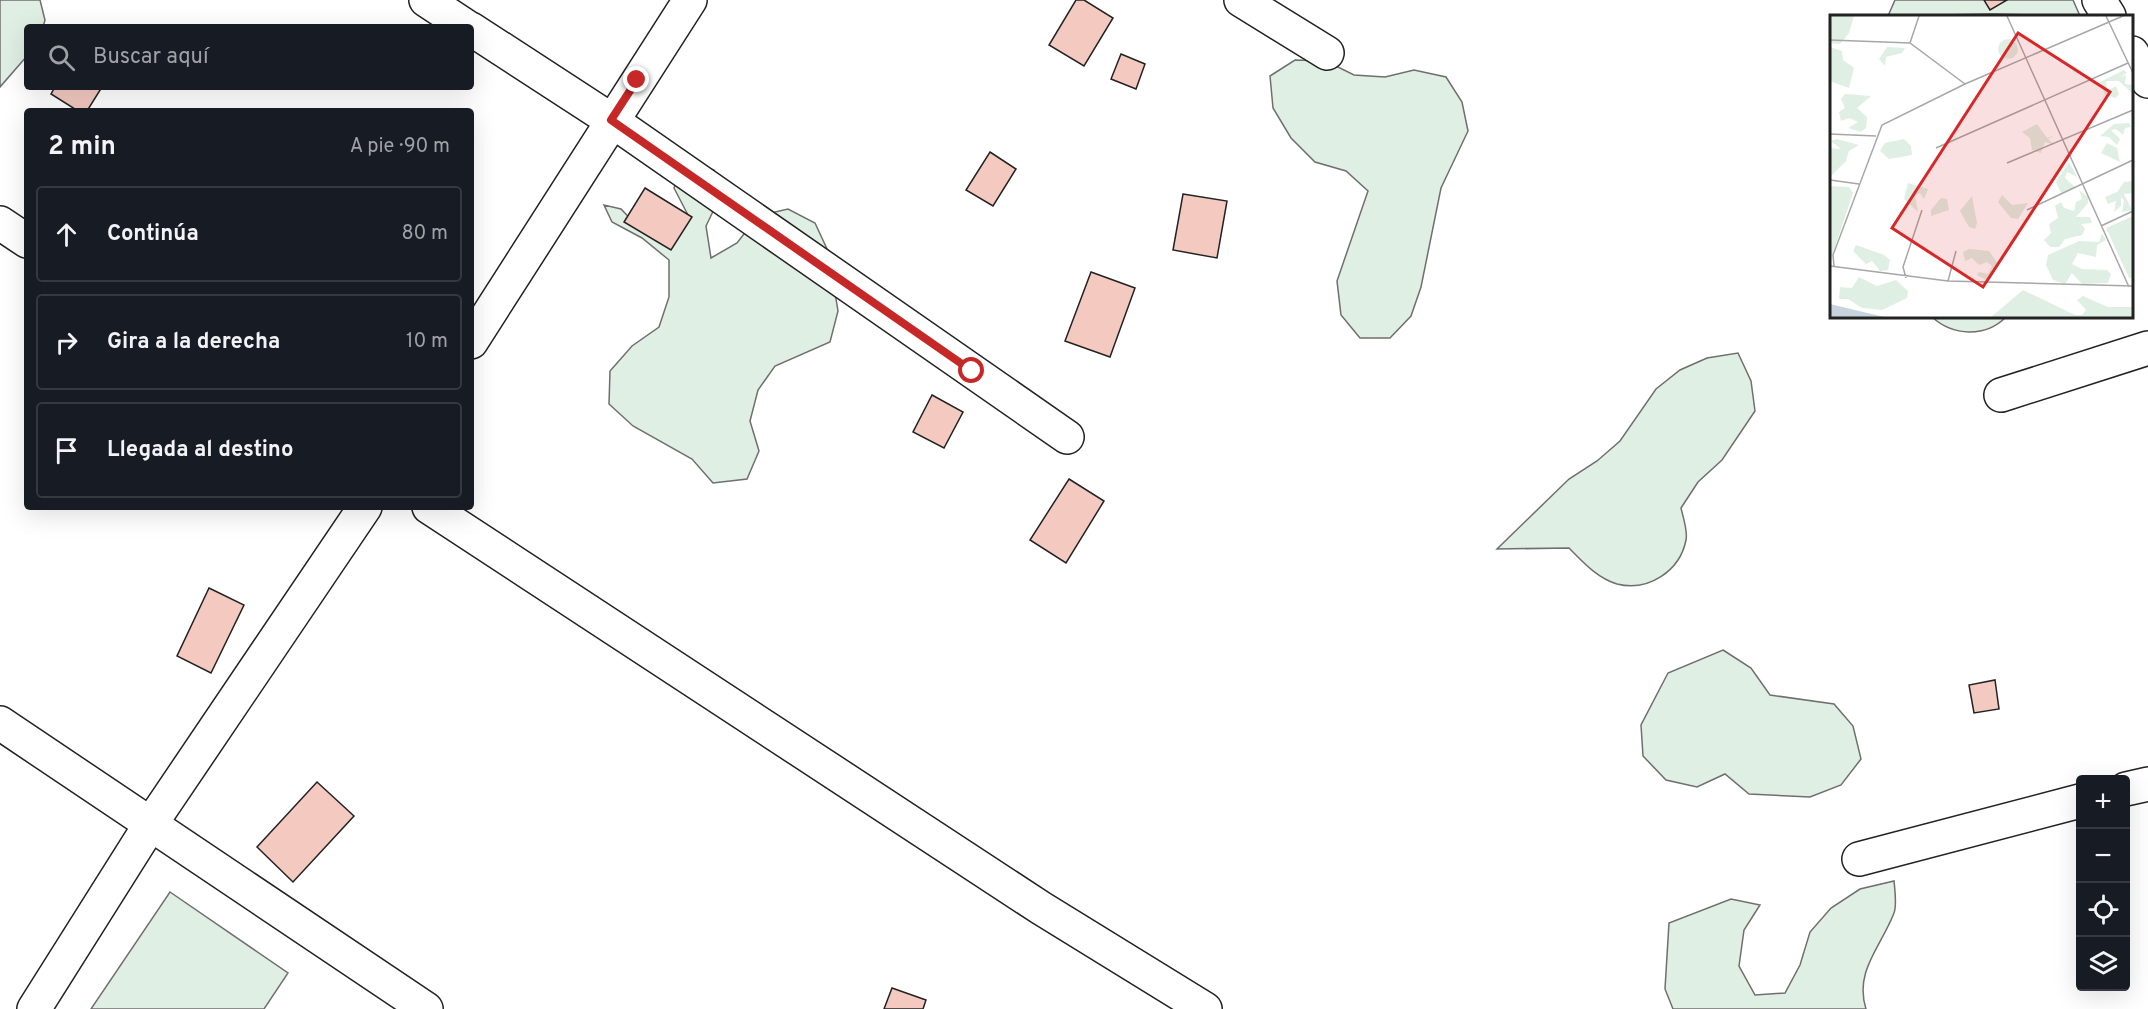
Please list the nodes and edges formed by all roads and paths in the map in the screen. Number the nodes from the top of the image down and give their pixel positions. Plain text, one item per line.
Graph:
1 (426, 0) edge
2 (690, 0) edge
3 (1241, 0) edge
4 (2099, 0) edge
5 (2108, 15) edge
6 (463, 24) edge
7 (474, 31) edge
8 (1327, 53) dead end
9 (2133, 55) edge
10 (2148, 81) edge
11 (611, 120) junction
12 (0, 224) edge
13 (24, 239) edge
14 (474, 337) edge
15 (2148, 348) edge
16 (2001, 395) dead end
17 (1067, 437) dead end
18 (363, 510) edge
19 (434, 510) edge
20 (0, 723) edge
21 (2148, 784) edge
22 (2130, 788) edge
23 (2076, 802) edge
24 (150, 825) junction
25 (1859, 859) dead end
26 (34, 1009) edge
27 (426, 1009) edge
28 (1205, 1009) edge

1 - 6 street
2 - 11 street
3 - 8 street
4 - 5 street
7 - 11 street
9 - 10 street
11 - 14 street
11 - 17 street
12 - 13 street
15 - 16 street
18 - 24 street
19 - 28 street
20 - 24 street
21 - 22 street
23 - 25 street
24 - 26 street
24 - 27 street

